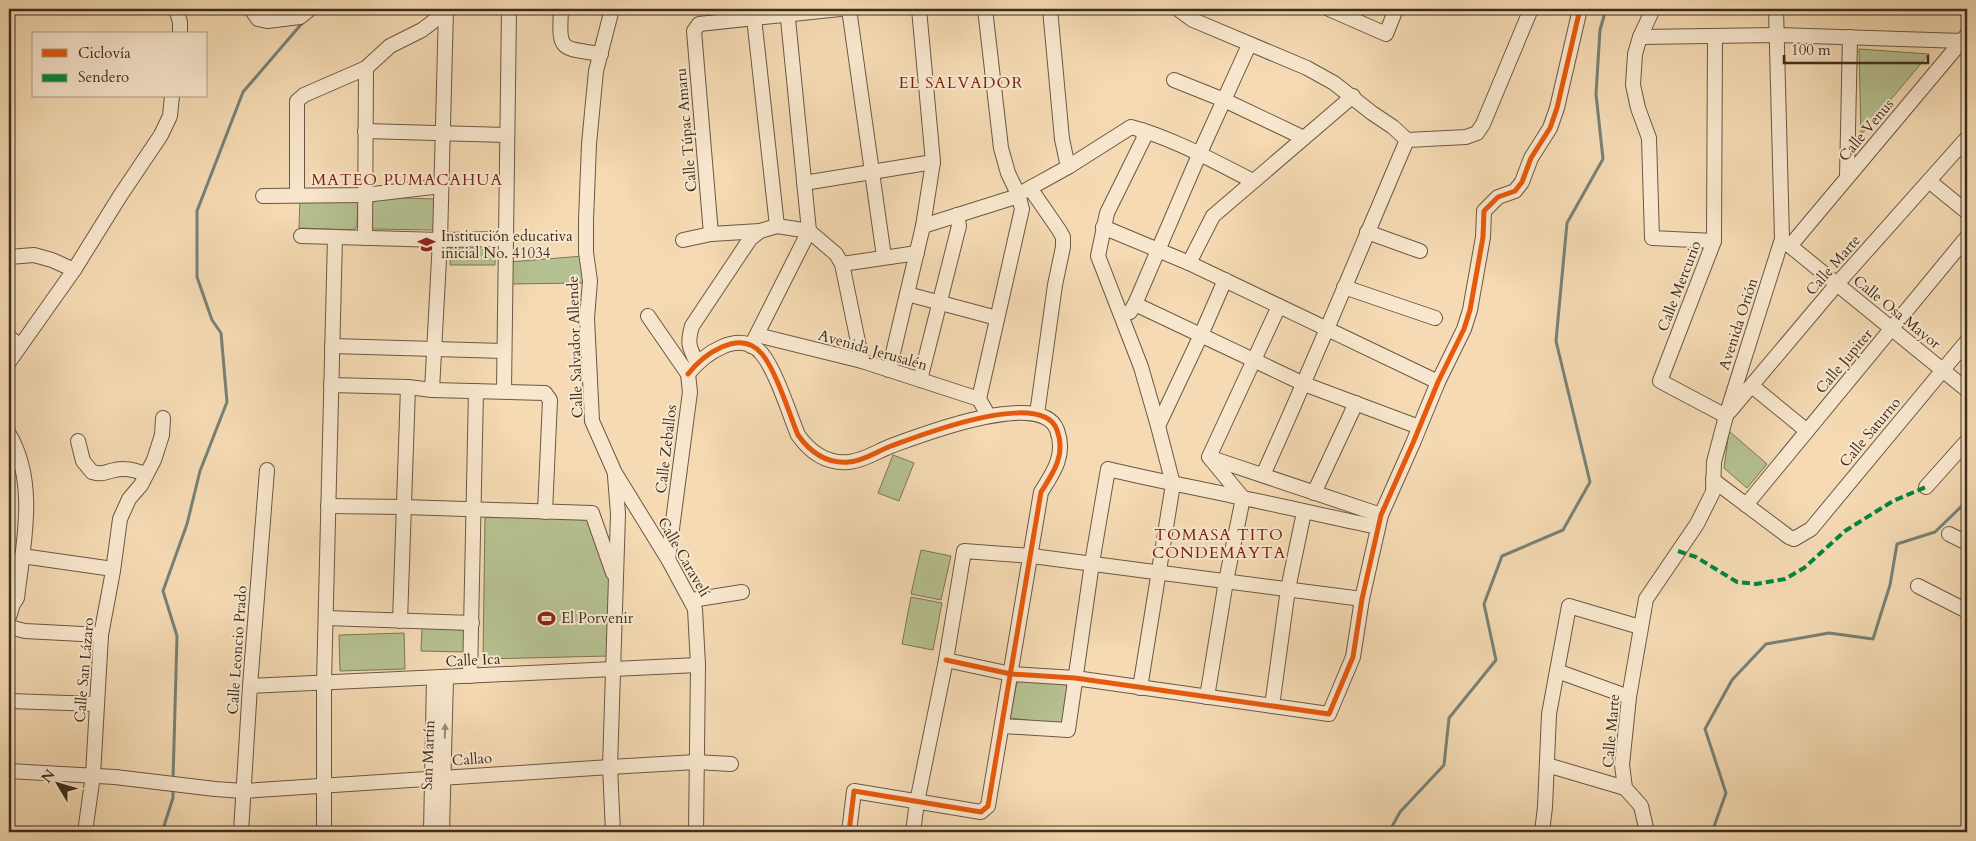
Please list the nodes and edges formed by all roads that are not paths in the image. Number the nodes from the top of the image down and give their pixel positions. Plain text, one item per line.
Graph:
1 (176, 9) edge
2 (251, 9) edge
3 (310, 9) edge
4 (445, 9) edge
5 (509, 9) edge
6 (561, 9) edge
7 (612, 9) edge
8 (840, 9) edge
9 (849, 9) edge
10 (919, 9) edge
11 (985, 9) edge
12 (1050, 9) edge
13 (1178, 9) edge
14 (1330, 9) edge
15 (1396, 9) edge
16 (1531, 9) edge
17 (1580, 9) edge
18 (1653, 9) edge
19 (1776, 9) edge
20 (787, 12) edge
21 (754, 14) edge
22 (180, 32) edge
23 (1777, 35) junction
24 (1715, 36) junction
25 (1640, 37) junction
26 (1850, 37) junction
27 (1964, 44) edge
28 (1249, 45) junction
29 (600, 54) junction
30 (366, 68) junction
31 (1174, 80) dead end
32 (1352, 96) junction
33 (172, 98) edge
34 (1224, 100) junction
35 (1142, 130) junction
36 (365, 131) junction
37 (443, 133) junction
38 (506, 135) junction
39 (1304, 138) junction
40 (1967, 138) edge
41 (1407, 140) junction
42 (1199, 154) junction
43 (933, 162) junction
44 (1068, 167) junction
45 (872, 172) junction
46 (1848, 177) junction
47 (1253, 181) junction
48 (1929, 181) junction
49 (804, 182) junction
50 (441, 186) junction
51 (1024, 191) junction
52 (296, 194) junction
53 (365, 195) junction
54 (263, 196) dead end
55 (1967, 212) edge
56 (957, 215) junction
57 (777, 226) junction
58 (923, 226) junction
59 (1104, 227) junction
60 (760, 231) junction
61 (809, 231) junction
62 (1367, 232) junction
63 (711, 234) junction
64 (301, 236) dead end
65 (1967, 236) edge
66 (334, 237) junction
67 (365, 238) junction
68 (505, 238) junction
69 (440, 240) junction
70 (683, 240) dead end
71 (1714, 241) junction
72 (1786, 243) junction
73 (1159, 251) junction
74 (1420, 251) dead end
75 (917, 253) junction
76 (9, 257) edge
77 (884, 257) junction
78 (1189, 263) junction
79 (842, 264) junction
80 (74, 270) junction
81 (1225, 280) junction
82 (1838, 284) junction
83 (1344, 287) junction
84 (907, 294) junction
85 (940, 303) junction
86 (1135, 304) junction
87 (1279, 306) junction
88 (648, 316) dead end
89 (997, 318) junction
90 (1435, 318) dead end
91 (1123, 320) junction
92 (1326, 328) junction
93 (1892, 329) junction
94 (1201, 335) junction
95 (9, 337) edge
96 (754, 340) junction
97 (1967, 341) edge
98 (20, 346) junction
99 (332, 346) junction
100 (434, 349) junction
101 (504, 352) junction
102 (1254, 360) junction
103 (862, 361) junction
104 (9, 362) edge
105 (697, 363) junction
106 (889, 370) junction
107 (1942, 370) junction
108 (688, 374) junction
109 (920, 380) junction
110 (1438, 382) junction
111 (1304, 384) junction
112 (331, 386) junction
113 (1752, 386) junction
114 (408, 387) junction
115 (432, 390) junction
116 (1967, 390) edge
117 (476, 391) junction
118 (504, 392) junction
119 (979, 399) junction
120 (1356, 403) junction
121 (1037, 414) junction
122 (988, 415) junction
123 (1726, 416) junction
124 (163, 418) dead end
125 (1158, 426) junction
126 (1419, 427) junction
127 (1807, 431) junction
128 (9, 434) edge
129 (78, 441) dead end
130 (1967, 441) edge
131 (1209, 457) junction
132 (267, 470) dead end
133 (615, 473) junction
134 (146, 474) junction
135 (1263, 476) junction
136 (1713, 480) junction
137 (1173, 484) junction
138 (1926, 487) dead end
139 (1314, 493) junction
140 (1243, 498) junction
141 (1746, 505) junction
142 (328, 506) junction
143 (404, 506) junction
144 (474, 509) junction
145 (545, 512) junction
146 (1304, 512) junction
147 (1379, 521) junction
148 (1949, 534) dead end
149 (1967, 543) edge
150 (22, 556) junction
151 (1032, 556) junction
152 (668, 558) junction
153 (1092, 563) junction
154 (113, 569) junction
155 (1159, 572) junction
156 (616, 581) junction
157 (1226, 581) junction
158 (1918, 586) dead end
159 (1288, 589) junction
160 (742, 592) dead end
161 (1362, 599) junction
162 (692, 600) junction
163 (10, 608) edge
164 (1967, 611) edge
165 (326, 618) junction
166 (400, 620) junction
167 (472, 623) junction
168 (9, 627) edge
169 (1640, 627) junction
170 (101, 634) junction
171 (946, 660) junction
172 (698, 665) junction
173 (613, 669) junction
174 (1557, 671) junction
175 (1011, 674) junction
176 (470, 676) junction
177 (440, 678) junction
178 (1075, 678) junction
179 (324, 682) junction
180 (250, 686) junction
181 (1140, 688) junction
182 (1207, 697) junction
183 (1630, 697) junction
184 (9, 701) edge
185 (97, 704) junction
186 (1272, 706) junction
187 (1002, 726) junction
188 (696, 762) junction
189 (731, 764) dead end
190 (1547, 765) junction
191 (610, 766) junction
192 (9, 771) edge
193 (93, 775) junction
194 (438, 778) junction
195 (324, 785) junction
196 (1625, 788) junction
197 (243, 791) junction
198 (917, 802) junction
199 (84, 832) edge
200 (241, 832) edge
201 (324, 832) edge
202 (431, 832) edge
203 (442, 832) edge
204 (613, 832) edge
205 (696, 832) edge
206 (849, 832) edge
207 (913, 832) edge
208 (1542, 832) edge
209 (1647, 832) edge

1 - 22 street
2 - 3 street
4 - 30 street
4 - 37 street
5 - 38 street
6 - 29 street
7 - 29 street, Calle Salvador Allende
8 - 20 street
9 - 45 street
10 - 43 street
11 - 51 street
12 - 44 street
13 - 28 street
14 - 15 street
16 - 41 street
17 - 110 street
18 - 25 street
19 - 23 street, Avenida Orión
20 - 21 street
20 - 49 street
21 - 57 street
21 - 63 street, Calle Túpac Amaru
23 - 24 street
23 - 26 street
23 - 72 street, Avenida Orión
24 - 25 street
24 - 71 street, Calle Mercurio
25 - 71 street
26 - 27 street
26 - 46 street
27 - 46 street, Calle Venus
28 - 32 street
28 - 34 street
29 - 133 street, Calle Salvador Allende
30 - 36 street
30 - 52 street
31 - 34 street
32 - 39 street
32 - 41 street
33 - 80 street
34 - 39 street
34 - 42 street
35 - 42 street
35 - 44 street
35 - 59 street
36 - 37 street
36 - 53 street
37 - 38 street
37 - 50 street
38 - 68 street
39 - 47 street
40 - 48 street, Calle Marte
41 - 62 street
42 - 47 street
42 - 73 street
43 - 45 street
43 - 58 street
44 - 51 street
45 - 49 street
45 - 77 street
46 - 72 street, Calle Venus
47 - 78 street
48 - 55 street
48 - 82 street, Calle Marte
49 - 61 street
50 - 53 street
50 - 69 street
51 - 56 street
51 - 89 street
51 - 121 street
52 - 53 street
52 - 54 street
53 - 67 street
56 - 58 street
56 - 85 street
57 - 60 street
57 - 61 street
58 - 75 street
59 - 73 street
59 - 91 street
60 - 63 street
60 - 105 street
61 - 79 street
61 - 96 street
62 - 74 street
62 - 83 street
63 - 70 street
64 - 66 street
65 - 93 street, Calle Jupiter
66 - 67 street
66 - 99 street
67 - 69 street
68 - 69 street
68 - 101 street
69 - 100 street
71 - 123 street, Calle Mercurio
72 - 82 street, Calle Osa Mayor
72 - 123 street, Avenida Orión
73 - 78 street
73 - 86 street
75 - 77 street
75 - 84 street
76 - 80 street
77 - 79 street
78 - 81 street
79 - 103 street
80 - 98 street
81 - 87 street
81 - 94 street
82 - 93 street, Calle Osa Mayor
82 - 113 street, Calle Marte
83 - 90 street
83 - 92 street
84 - 85 street
84 - 106 street
85 - 89 street
85 - 109 street
86 - 91 street
86 - 94 street
87 - 92 street
87 - 102 street
88 - 108 street
89 - 119 street
91 - 125 street
92 - 110 street
92 - 111 street
93 - 107 street, Calle Osa Mayor
93 - 127 street, Calle Jupiter
94 - 102 street
94 - 125 street
95 - 98 street
96 - 103 street, Avenida Jerusalén
96 - 105 street, Avenida Jerusalén
96 - 122 street
97 - 107 street, Calle Saturno
98 - 104 street
99 - 100 street
99 - 112 street
100 - 101 street
100 - 115 street
101 - 118 street
102 - 111 street
102 - 131 street
103 - 106 street, Avenida Jerusalén
105 - 108 street, Avenida Jerusalén
106 - 109 street, Avenida Jerusalén
107 - 116 street, Calle Osa Mayor
107 - 141 street, Calle Saturno
108 - 152 street, Calle Zeballos
109 - 119 street, Avenida Jerusalén
110 - 126 street
111 - 120 street
111 - 135 street
112 - 114 street
112 - 142 street
113 - 123 street, Calle Marte
113 - 127 street
114 - 115 street
114 - 143 street
115 - 117 street
117 - 118 street
117 - 144 street
118 - 145 street
119 - 122 street
120 - 126 street
120 - 139 street
121 - 122 street
121 - 151 street
123 - 136 street, Avenida Orión
124 - 134 street, Calle San Lázaro
125 - 137 street
126 - 147 street
127 - 141 street, Calle Jupiter
128 - 150 street
129 - 134 street
130 - 138 street
131 - 135 street
131 - 140 street
132 - 180 street, Calle Leoncio Prado
133 - 152 street, Calle Caravelí
133 - 156 street
134 - 154 street, Calle San Lázaro
135 - 139 street
136 - 141 street
136 - 169 street, Avenida Orión
137 - 140 street
137 - 153 street
137 - 155 street
139 - 147 street
140 - 146 street
140 - 157 street
142 - 143 street
142 - 165 street
143 - 144 street
143 - 166 street
144 - 145 street
144 - 167 street
145 - 156 street
146 - 147 street
146 - 159 street
147 - 161 street
148 - 149 street
150 - 154 street
150 - 163 street
151 - 153 street
151 - 171 street
151 - 175 street
152 - 162 street, Calle Caravelí
153 - 155 street
153 - 178 street
154 - 170 street, Calle San Lázaro
155 - 157 street
155 - 181 street
156 - 173 street
157 - 159 street
157 - 182 street
158 - 164 street
159 - 161 street
159 - 186 street
160 - 162 street
161 - 186 street
162 - 172 street, Calle Caravelí
165 - 166 street
165 - 179 street
166 - 167 street
167 - 176 street
168 - 170 street
169 - 174 street
169 - 183 street, Calle Marte
170 - 185 street, Calle San Lázaro
171 - 175 street
171 - 198 street
172 - 173 street, Calle Ica
172 - 188 street, Calle Caravelí
173 - 176 street, Calle Ica
173 - 191 street
174 - 183 street
174 - 190 street
175 - 178 street
175 - 187 street
176 - 177 street, Calle Ica
177 - 179 street, Calle Ica
177 - 194 street, San Martín
178 - 181 street
178 - 187 street
179 - 180 street, Calle Ica
179 - 195 street
180 - 197 street, Calle Leoncio Prado
181 - 182 street
182 - 186 street
183 - 196 street, Calle Marte
184 - 185 street
185 - 193 street, Calle San Lázaro
187 - 198 street
188 - 189 street, Callao
188 - 191 street, Callao
188 - 205 street, Calle Caravelí
190 - 196 street
190 - 208 street
191 - 194 street, Callao
191 - 204 street
192 - 193 street, Callao
193 - 197 street, Callao
193 - 199 street, Calle San Lázaro
194 - 195 street, Callao
194 - 202 street, San Martín
194 - 203 street, San Martín
195 - 197 street, Callao
195 - 201 street
196 - 209 street, Calle Marte
197 - 200 street, Calle Leoncio Prado
198 - 206 street
198 - 207 street

